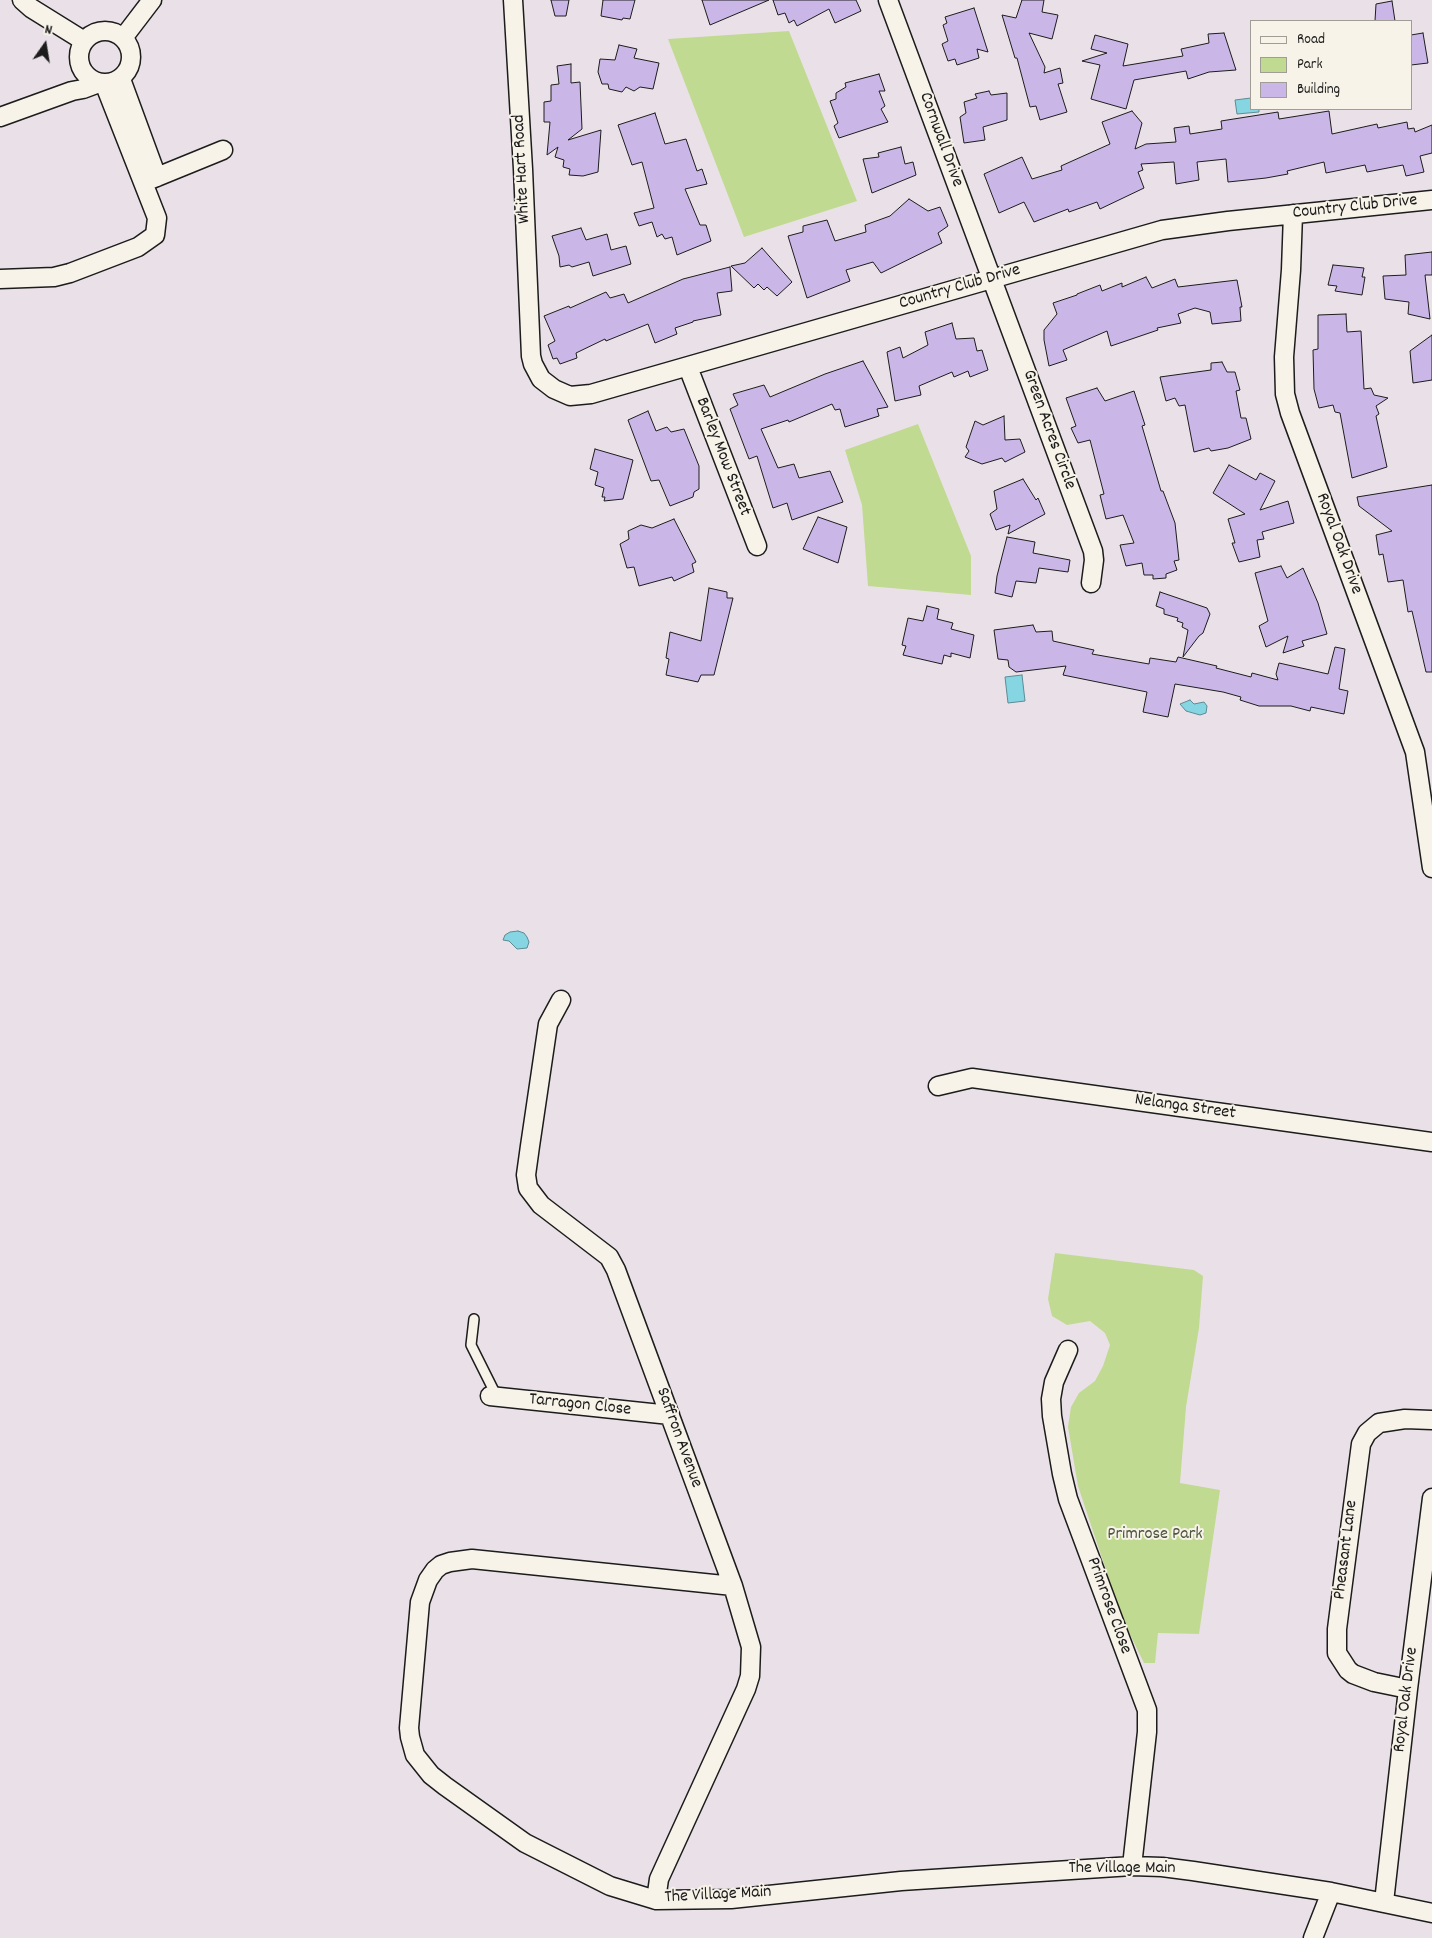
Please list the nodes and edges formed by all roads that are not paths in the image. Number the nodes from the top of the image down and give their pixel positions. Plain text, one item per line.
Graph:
1 (22, 0) edge
2 (152, 0) edge
3 (513, 0) edge
4 (888, 0) edge
5 (123, 38) junction
6 (84, 41) junction
7 (102, 80) junction
8 (0, 117) edge
9 (223, 150) dead end
10 (150, 180) junction
11 (1432, 200) edge
12 (1293, 214) junction
13 (0, 278) edge
14 (992, 280) junction
15 (530, 338) joint
16 (688, 367) junction
17 (757, 546) dead end
18 (1091, 583) dead end
19 (1432, 868) edge
20 (561, 1000) dead end
21 (938, 1086) dead end
22 (1432, 1142) edge
23 (474, 1319) dead end
24 (1068, 1350) dead end
25 (494, 1396) joint
26 (670, 1415) junction
27 (1432, 1420) edge
28 (1432, 1498) edge
29 (733, 1586) junction
30 (1425, 1605) edge
31 (1408, 1689) junction
32 (1132, 1866) junction
33 (1330, 1892) junction
34 (656, 1900) junction
35 (1384, 1902) junction
36 (1432, 1913) edge
37 (1313, 1938) edge

1 - 6 street
2 - 5 street
3 - 15 street, White Hart Road
4 - 14 street, Cornwall Drive
5 - 6 street
5 - 7 street
6 - 7 street
7 - 8 street
7 - 10 street
9 - 10 street
10 - 13 street
11 - 12 street, Country Club Drive
12 - 14 street, Country Club Drive
12 - 19 street, Royal Oak Drive
14 - 16 street, Country Club Drive
14 - 18 street, Green Acres Circle
15 - 16 street, Country Club Drive
16 - 17 street, Barley Mow Street
20 - 26 street, Saffron Avenue
21 - 22 street, Nelanga Street
23 - 25 lane
24 - 32 street, Primrose Close
25 - 26 street, Tarragon Close
26 - 29 street, Saffron Avenue
27 - 31 street, Pheasant Lane
28 - 30 street, Royal Oak Drive
29 - 34 street, Saffron Avenue
29 - 34 street, The Village Main
30 - 31 street, Royal Oak Drive
31 - 35 street, Royal Oak Drive
32 - 33 street, The Village Main
32 - 34 street, The Village Main
33 - 35 street, The Village Main
33 - 37 street
35 - 36 street, The Village Main

